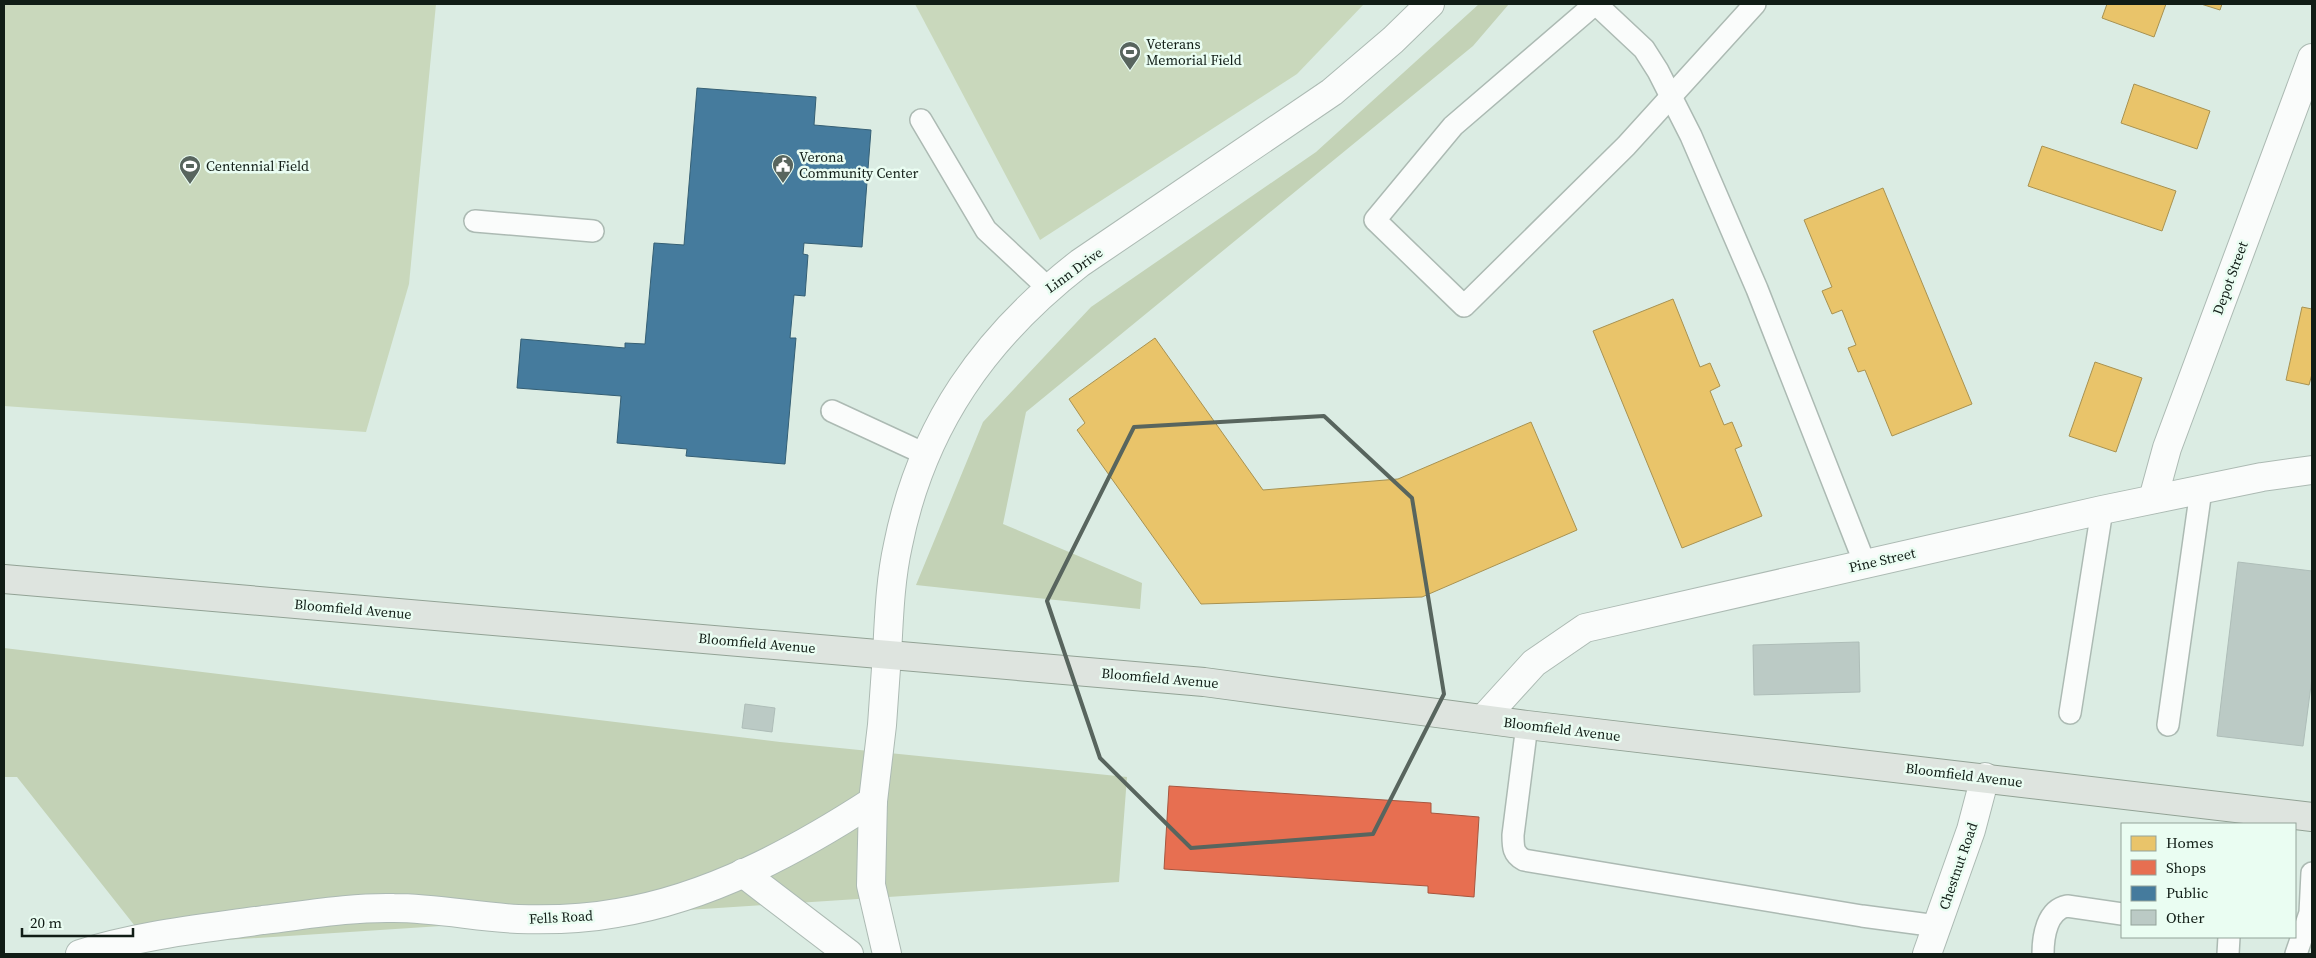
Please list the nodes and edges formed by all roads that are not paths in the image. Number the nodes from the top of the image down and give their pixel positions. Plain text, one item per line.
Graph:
1 (1430, 4) edge
2 (1595, 4) edge
3 (1755, 4) edge
4 (2312, 58) edge
5 (1670, 95) junction
6 (921, 120) dead end
7 (475, 221) dead end
8 (594, 231) dead end
9 (1048, 288) junction
10 (832, 410) dead end
11 (925, 454) junction
12 (2312, 470) edge
13 (2201, 490) junction
14 (2153, 500) junction
15 (2102, 510) junction
16 (1865, 564) junction
17 (4, 579) edge
18 (887, 654) junction
19 (2070, 713) dead end
20 (1484, 718) junction
21 (1527, 726) junction
22 (2168, 726) dead end
23 (1985, 777) junction
24 (873, 801) junction
25 (2312, 817) edge
26 (743, 873) junction
27 (2312, 876) edge
28 (2296, 895) edge
29 (2121, 914) edge
30 (1937, 926) junction
31 (2229, 938) edge
32 (80, 954) edge
33 (849, 954) edge
34 (887, 954) edge
35 (1927, 954) edge
36 (2043, 954) edge
37 (2228, 954) edge
38 (2296, 954) edge

1 - 9 street, Linn Drive
2 - 5 lane
2 - 5 lane
3 - 5 lane
4 - 14 street, Depot Street
5 - 16 lane
6 - 9 lane
7 - 8 lane
9 - 11 street, Linn Drive
10 - 11 lane
11 - 18 street, Linn Drive
12 - 13 street, Pine Street
13 - 14 street, Pine Street
13 - 22 lane
14 - 15 street, Pine Street
15 - 16 street, Pine Street
15 - 19 lane
16 - 20 street, Pine Street
17 - 18 main road, Bloomfield Avenue
18 - 20 main road, Bloomfield Avenue
18 - 24 street
20 - 21 main road, Bloomfield Avenue
21 - 23 main road, Bloomfield Avenue
21 - 30 lane
23 - 25 main road, Bloomfield Avenue
23 - 30 street, Chestnut Road
24 - 26 street, Fells Road
24 - 34 street
26 - 32 street, Fells Road
26 - 33 street
27 - 28 lane
27 - 38 lane
29 - 36 lane
30 - 35 street, Chestnut Road
31 - 37 lane

